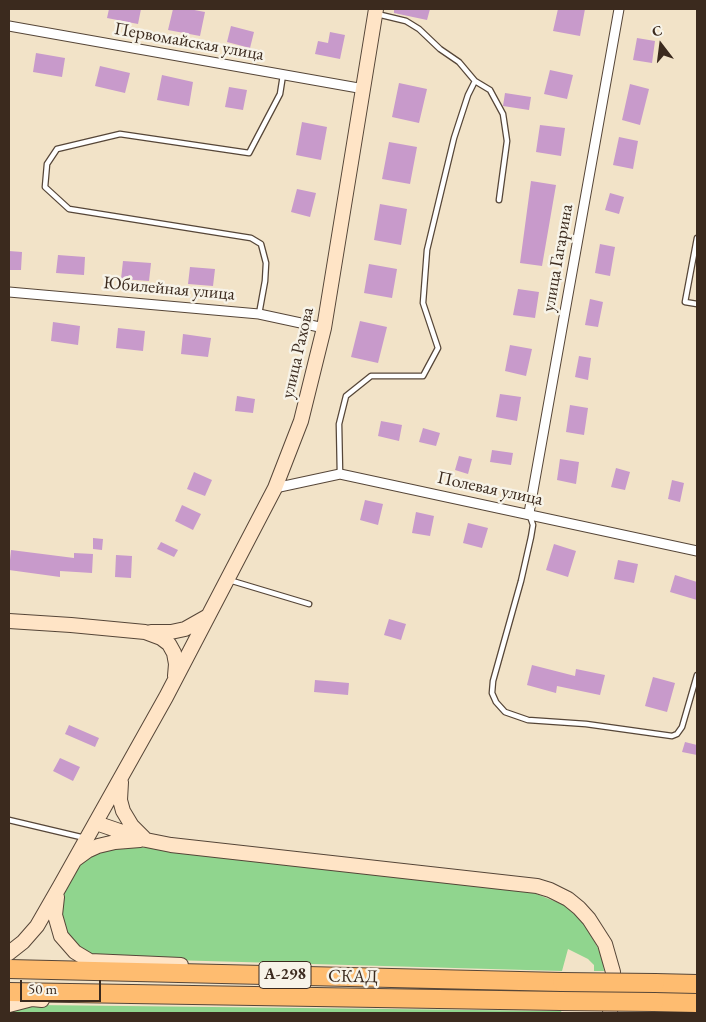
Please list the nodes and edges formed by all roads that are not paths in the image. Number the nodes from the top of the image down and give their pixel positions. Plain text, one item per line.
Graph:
1 (619, 9) edge
2 (376, 11) edge
3 (9, 26) edge
4 (283, 74) junction
5 (475, 81) junction
6 (364, 89) junction
7 (499, 200) dead end
8 (697, 238) edge
9 (9, 292) edge
10 (697, 304) edge
11 (260, 314) junction
12 (324, 328) junction
13 (340, 474) junction
14 (275, 488) junction
15 (529, 514) junction
16 (697, 551) edge
17 (228, 580) junction
18 (309, 604) dead end
19 (209, 615) junction
20 (9, 621) edge
21 (145, 632) junction
22 (697, 675) edge
23 (174, 680) junction
24 (122, 778) junction
25 (9, 820) edge
26 (96, 822) junction
27 (87, 839) junction
28 (146, 840) junction
29 (74, 861) junction
30 (60, 886) junction
31 (9, 953) edge
32 (9, 969) edge
33 (218, 974) junction
34 (697, 984) edge
35 (9, 992) edge
36 (219, 995) junction
37 (697, 1004) edge
38 (9, 1006) edge
39 (610, 1013) edge

1 - 15 street, улица Гагарина
2 - 5 lane
2 - 6 main road, улица Рахова
3 - 4 street, Первомайская улица
4 - 6 street, Первомайская улица
4 - 11 lane
5 - 7 lane
5 - 13 lane
6 - 12 main road, улица Рахова
8 - 10 lane
9 - 11 street, Юбилейная улица
11 - 12 street, Юбилейная улица
12 - 14 main road, улица Рахова
13 - 14 street, Полевая улица
13 - 15 street, Полевая улица
14 - 17 main road, улица Рахова
15 - 16 street, Полевая улица
15 - 22 lane
17 - 18 lane
17 - 19 main road, улица Рахова
19 - 21 main road
19 - 23 main road, улица Рахова
20 - 21 main road
21 - 23 main road
23 - 24 main road, улица Рахова
24 - 26 main road, улица Рахова
24 - 28 main road
25 - 27 lane
26 - 27 main road, улица Рахова
26 - 28 main road
27 - 29 main road, улица Рахова
28 - 29 main road
28 - 39 main road
29 - 30 main road, улица Рахова
30 - 31 main road, улица Рахова
30 - 33 main road
32 - 33 highway, СКАД / А-298
33 - 34 highway, СКАД / А-298, bridge
35 - 36 highway, СКАД / А-298
36 - 37 highway, СКАД / А-298, bridge
36 - 38 main road

